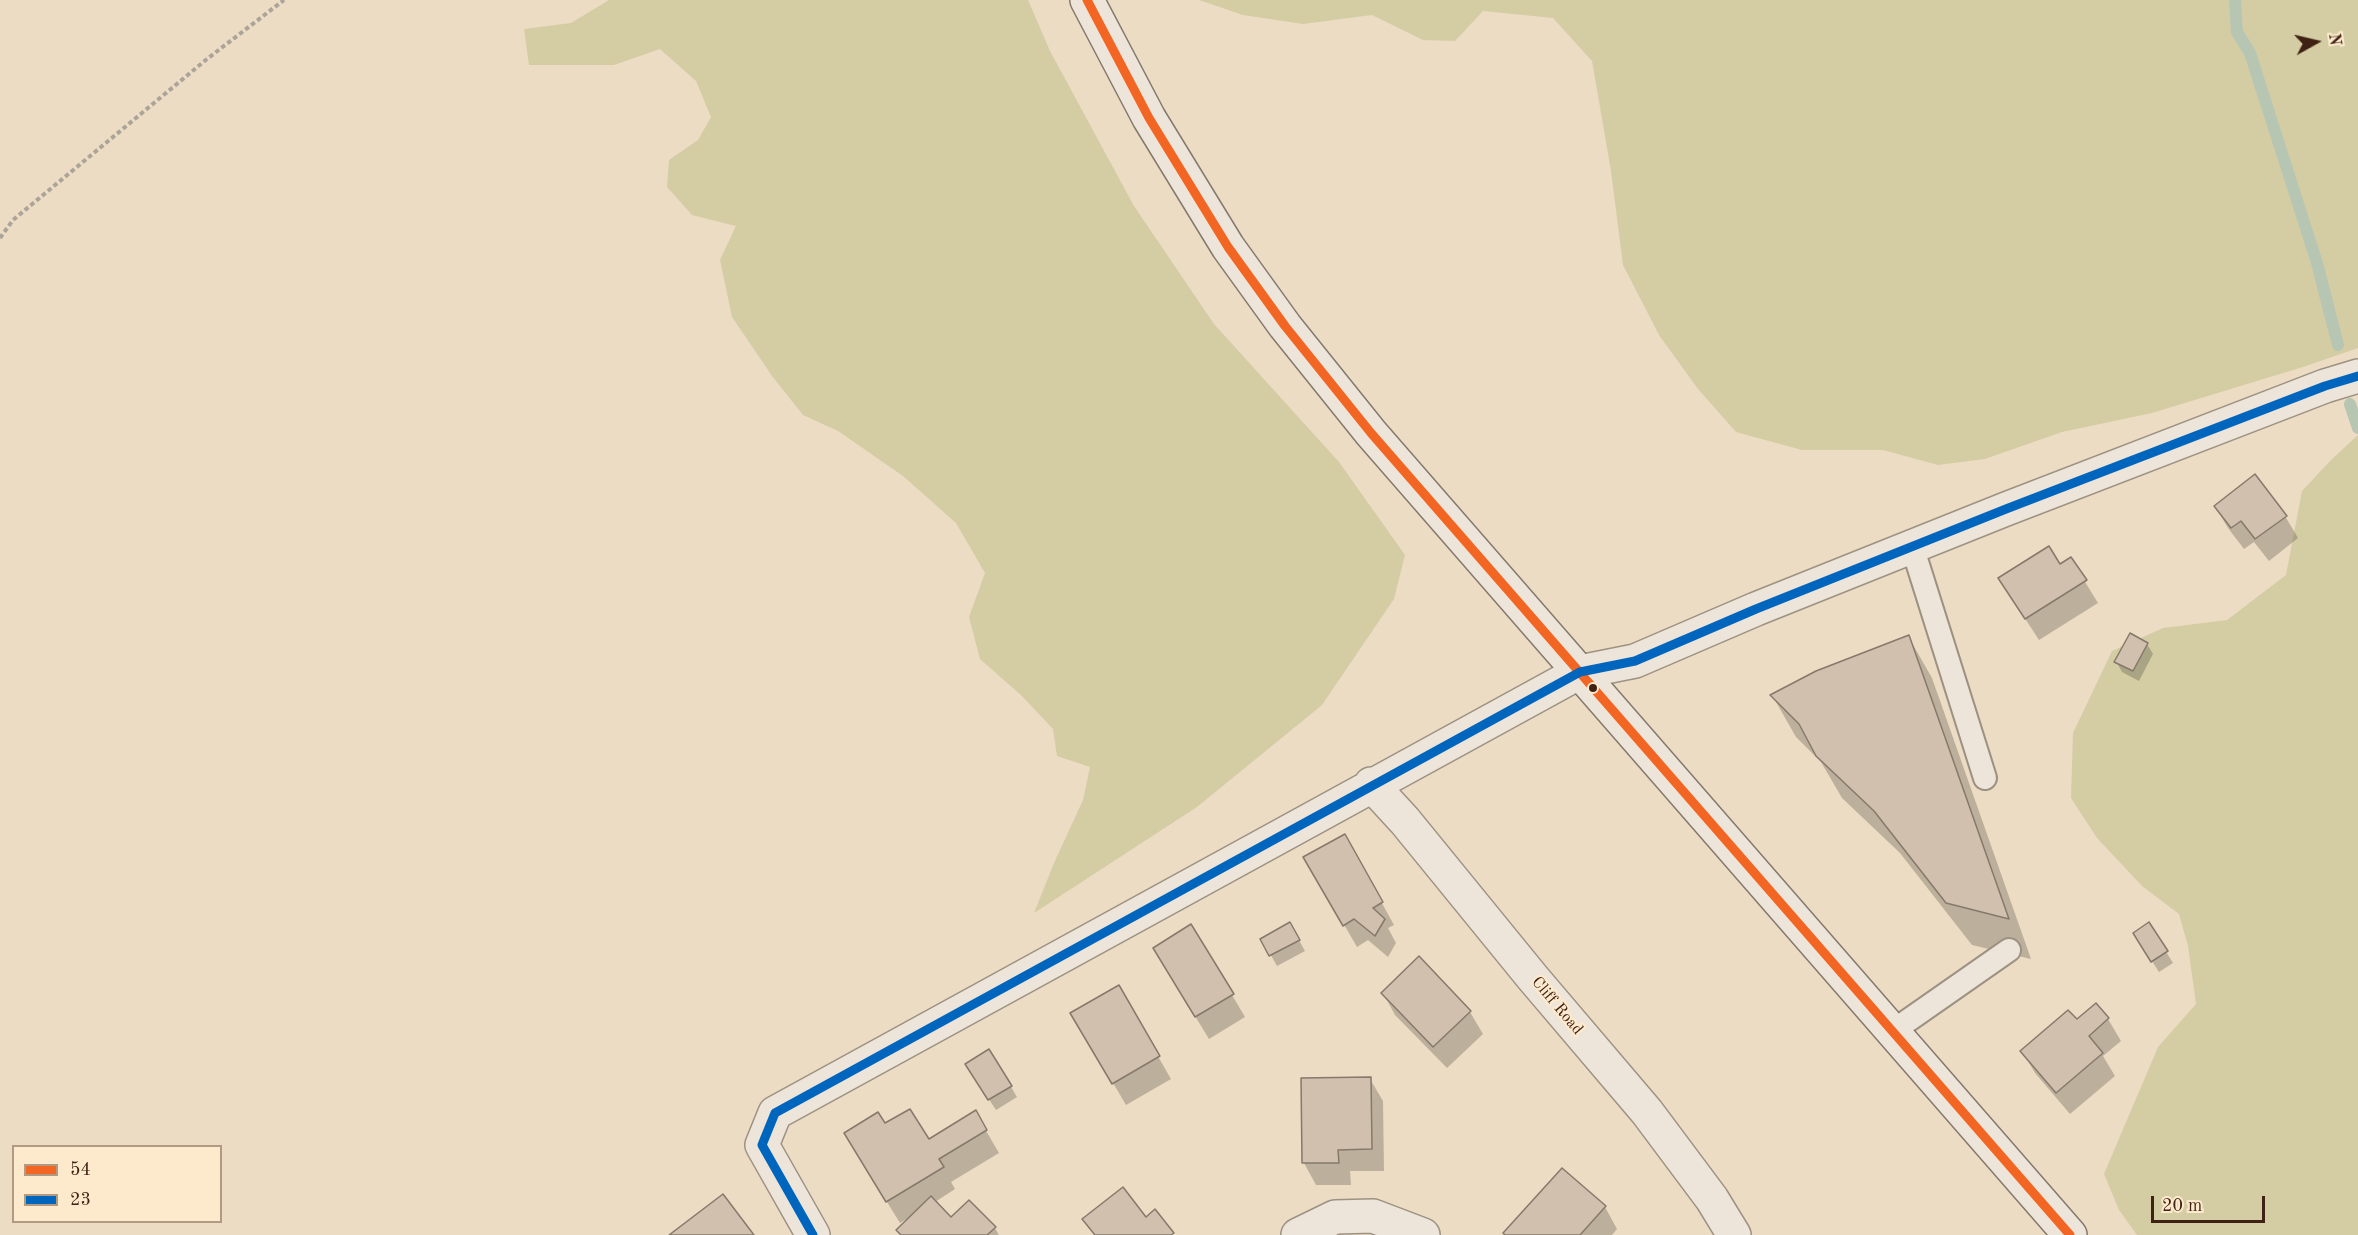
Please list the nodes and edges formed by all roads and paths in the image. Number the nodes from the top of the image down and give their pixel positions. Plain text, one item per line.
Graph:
1 (284, 0) edge
2 (1087, 0) edge
3 (0, 238) edge
4 (2358, 376) edge
5 (1912, 546) junction
6 (1580, 672) junction
7 (1985, 778) dead end
8 (1371, 784) junction
9 (2009, 950) dead end
10 (1893, 1031) junction
11 (813, 1235) edge
12 (1298, 1235) edge
13 (1423, 1235) edge
14 (1734, 1235) edge
15 (2070, 1235) edge

1 - 3 path
2 - 6 street
4 - 5 street
5 - 6 street
5 - 7 lane
6 - 8 street
6 - 10 street
8 - 11 street
8 - 14 street, Cliff Road
9 - 10 lane
10 - 15 street
12 - 13 street

